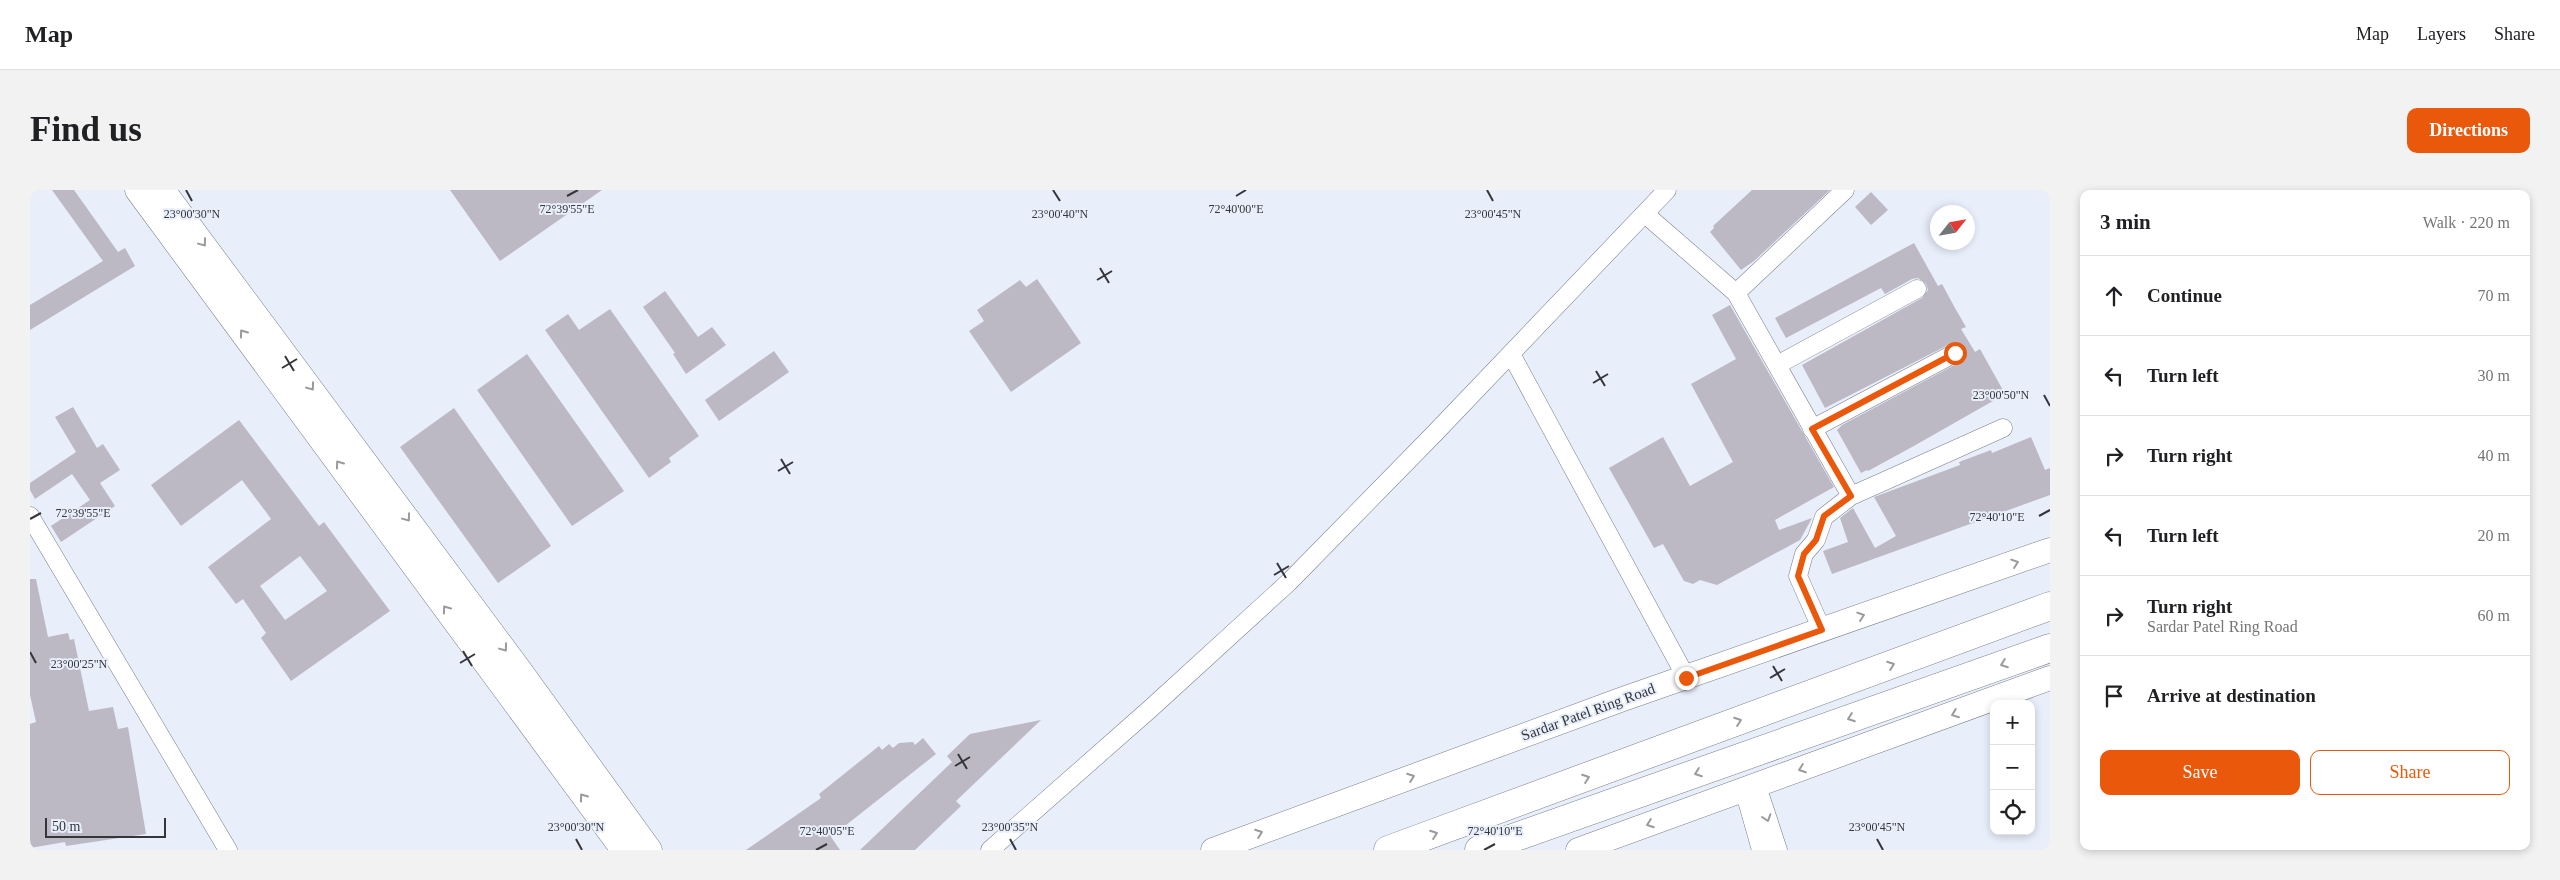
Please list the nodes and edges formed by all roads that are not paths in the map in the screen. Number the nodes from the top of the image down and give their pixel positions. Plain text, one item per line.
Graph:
1 (137, 190) edge
2 (163, 190) edge
3 (1667, 190) edge
4 (1845, 190) edge
5 (1645, 214) junction
6 (1917, 289) dead end
7 (1736, 293) junction
8 (1955, 353) dead end
9 (1511, 354) junction
10 (1777, 365) junction
11 (2003, 428) dead end
12 (1812, 429) junction
13 (382, 483) junction
14 (1851, 496) junction
15 (363, 498) junction
16 (30, 516) edge
17 (2050, 550) edge
18 (2050, 606) edge
19 (1822, 630) junction
20 (2050, 648) edge
21 (1686, 678) junction
22 (2050, 678) edge
23 (1750, 788) junction
24 (223, 849) edge
25 (622, 850) edge
26 (650, 850) edge
27 (990, 850) edge
28 (1213, 850) edge
29 (1388, 850) edge
30 (1479, 850) edge
31 (1578, 850) edge
32 (1762, 850) edge
33 (1778, 850) edge

15 -> 1 street
2 -> 13 street
3 - 5 street
4 - 7 street
5 - 7 street
5 - 9 street
6 - 10 street
7 - 10 street
8 - 12 street
9 - 21 street
9 - 27 street
10 - 12 street
11 - 14 street
12 - 14 street
13 - 15 street
13 -> 26 street
14 - 19 street
25 -> 15 street
16 - 24 street
19 -> 17 street, Sardar Patel Ring Road
29 -> 18 highway
19 - 21 street, Sardar Patel Ring Road
20 -> 30 highway
28 -> 21 street, Sardar Patel Ring Road
22 -> 23 street
23 -> 31 street
23 - 32 street
23 -> 33 street

